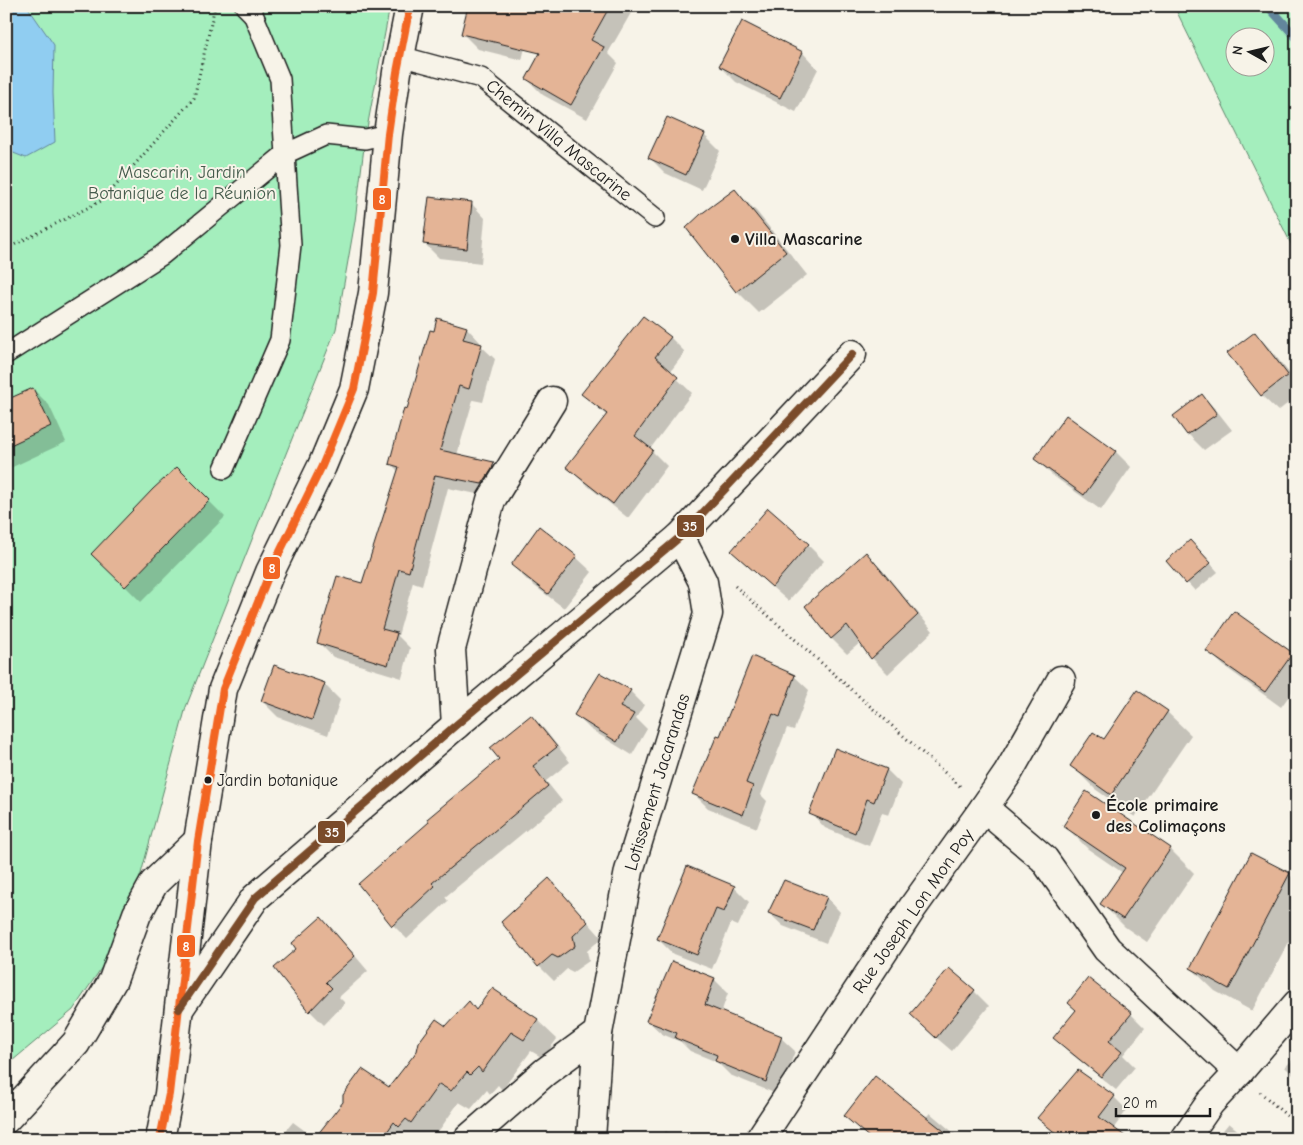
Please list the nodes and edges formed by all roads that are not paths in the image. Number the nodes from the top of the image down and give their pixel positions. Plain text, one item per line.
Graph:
1 (245, 6) edge
2 (410, 6) edge
3 (400, 56) junction
4 (388, 134) junction
5 (286, 154) junction
6 (655, 218) dead end
7 (6, 354) edge
8 (852, 354) dead end
9 (552, 401) dead end
10 (224, 469) dead end
11 (680, 537) junction
12 (1061, 680) dead end
13 (456, 725) junction
14 (984, 808) junction
15 (198, 841) junction
16 (1297, 1004) edge
17 (180, 1009) junction
18 (598, 1033) junction
19 (1239, 1072) junction
20 (6, 1119) edge
21 (160, 1139) edge
22 (468, 1139) edge
23 (591, 1139) edge
24 (760, 1139) edge
25 (1184, 1139) edge

1 - 5 lane
2 - 3 street
3 - 4 street
3 - 6 lane, Chemin Villa Mascarine
4 - 5 lane
4 - 15 street
5 - 7 lane
5 - 10 lane
8 - 11 street
9 - 13 street
11 - 13 street
11 - 18 street, Lotissement Jacarandas
12 - 14 street, Rue Joseph Lon Mon Poy
13 - 17 street
14 - 19 street
14 - 24 street, Rue Joseph Lon Mon Poy
15 - 17 street
15 - 20 street
16 - 19 street
17 - 21 street
18 - 22 street
18 - 23 street, Lotissement Jacarandas
19 - 25 street

